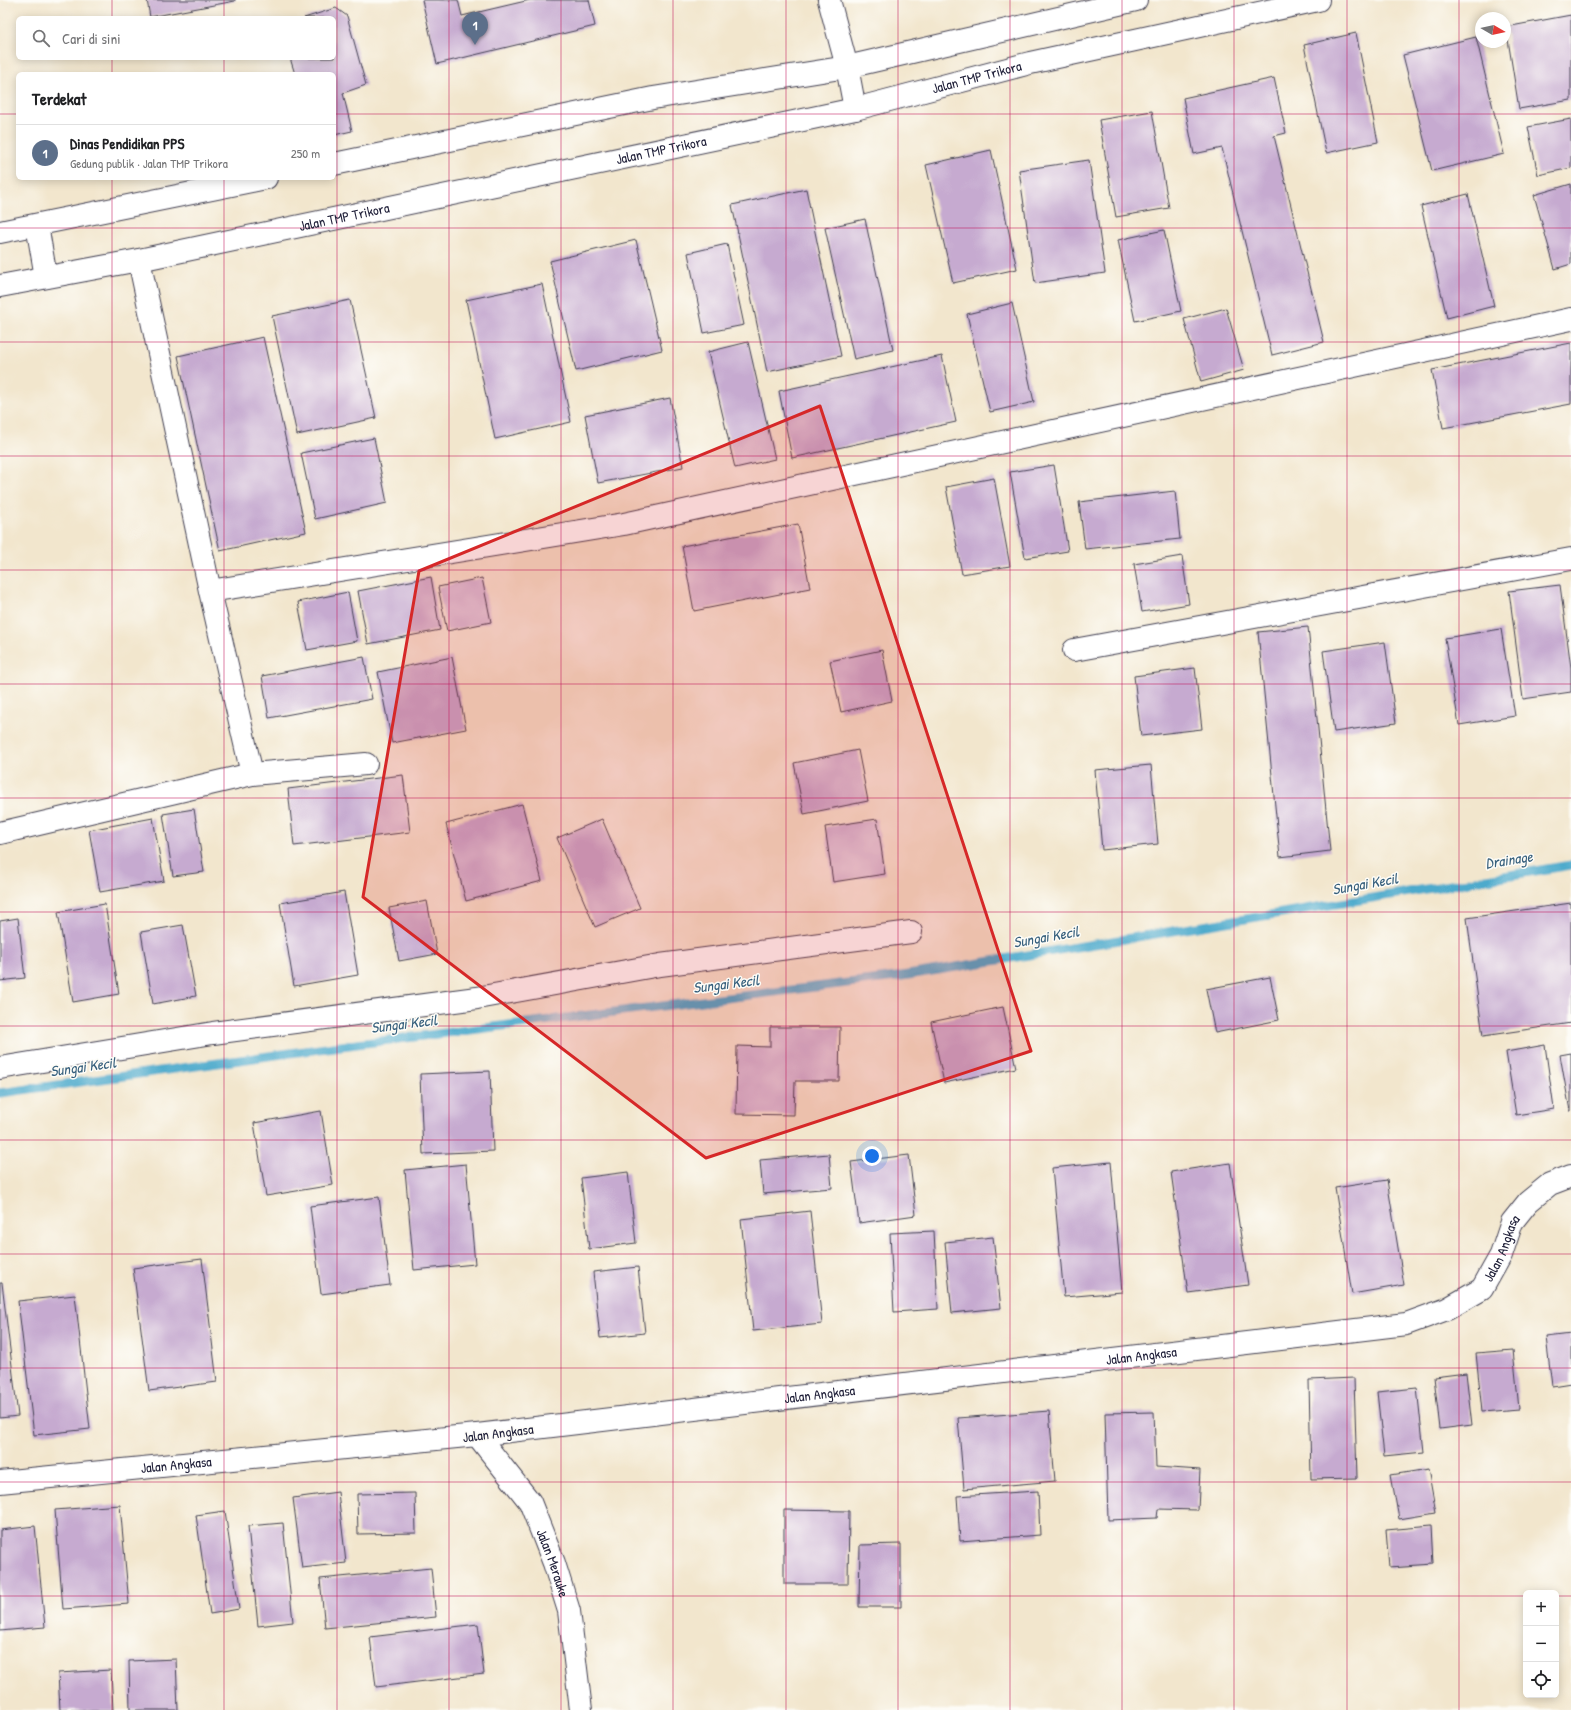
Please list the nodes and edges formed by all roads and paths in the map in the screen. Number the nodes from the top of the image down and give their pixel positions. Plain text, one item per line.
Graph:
1 (829, 0) edge
2 (1136, 0) edge
3 (1318, 0) edge
4 (847, 67) junction
5 (854, 109) junction
6 (336, 164) edge
7 (256, 180) edge
8 (37, 225) junction
9 (0, 232) edge
10 (139, 260) junction
11 (46, 277) junction
12 (0, 286) edge
13 (1571, 319) edge
14 (1571, 559) edge
15 (210, 591) junction
16 (1074, 650) dead end
17 (366, 764) dead end
18 (252, 774) junction
19 (0, 833) edge
20 (911, 932) dead end
21 (0, 1068) edge
22 (1571, 1176) edge
23 (477, 1435) junction
24 (0, 1482) edge
25 (581, 1710) edge

1 - 4 main road
2 - 4 main road
3 - 5 main road, Jalan TMP Trikora
4 - 5 main road
4 - 6 main road
5 - 10 main road, Jalan TMP Trikora
7 - 8 main road
8 - 9 main road
8 - 11 main road
10 - 11 main road, Jalan TMP Trikora
10 - 15 main road
11 - 12 main road, Jalan TMP Trikora
13 - 15 main road
14 - 16 main road
15 - 18 main road
17 - 18 main road
18 - 19 main road
20 - 21 main road
22 - 23 main road, Jalan Angkasa
23 - 24 main road, Jalan Angkasa
23 - 25 main road, Jalan Merauke

